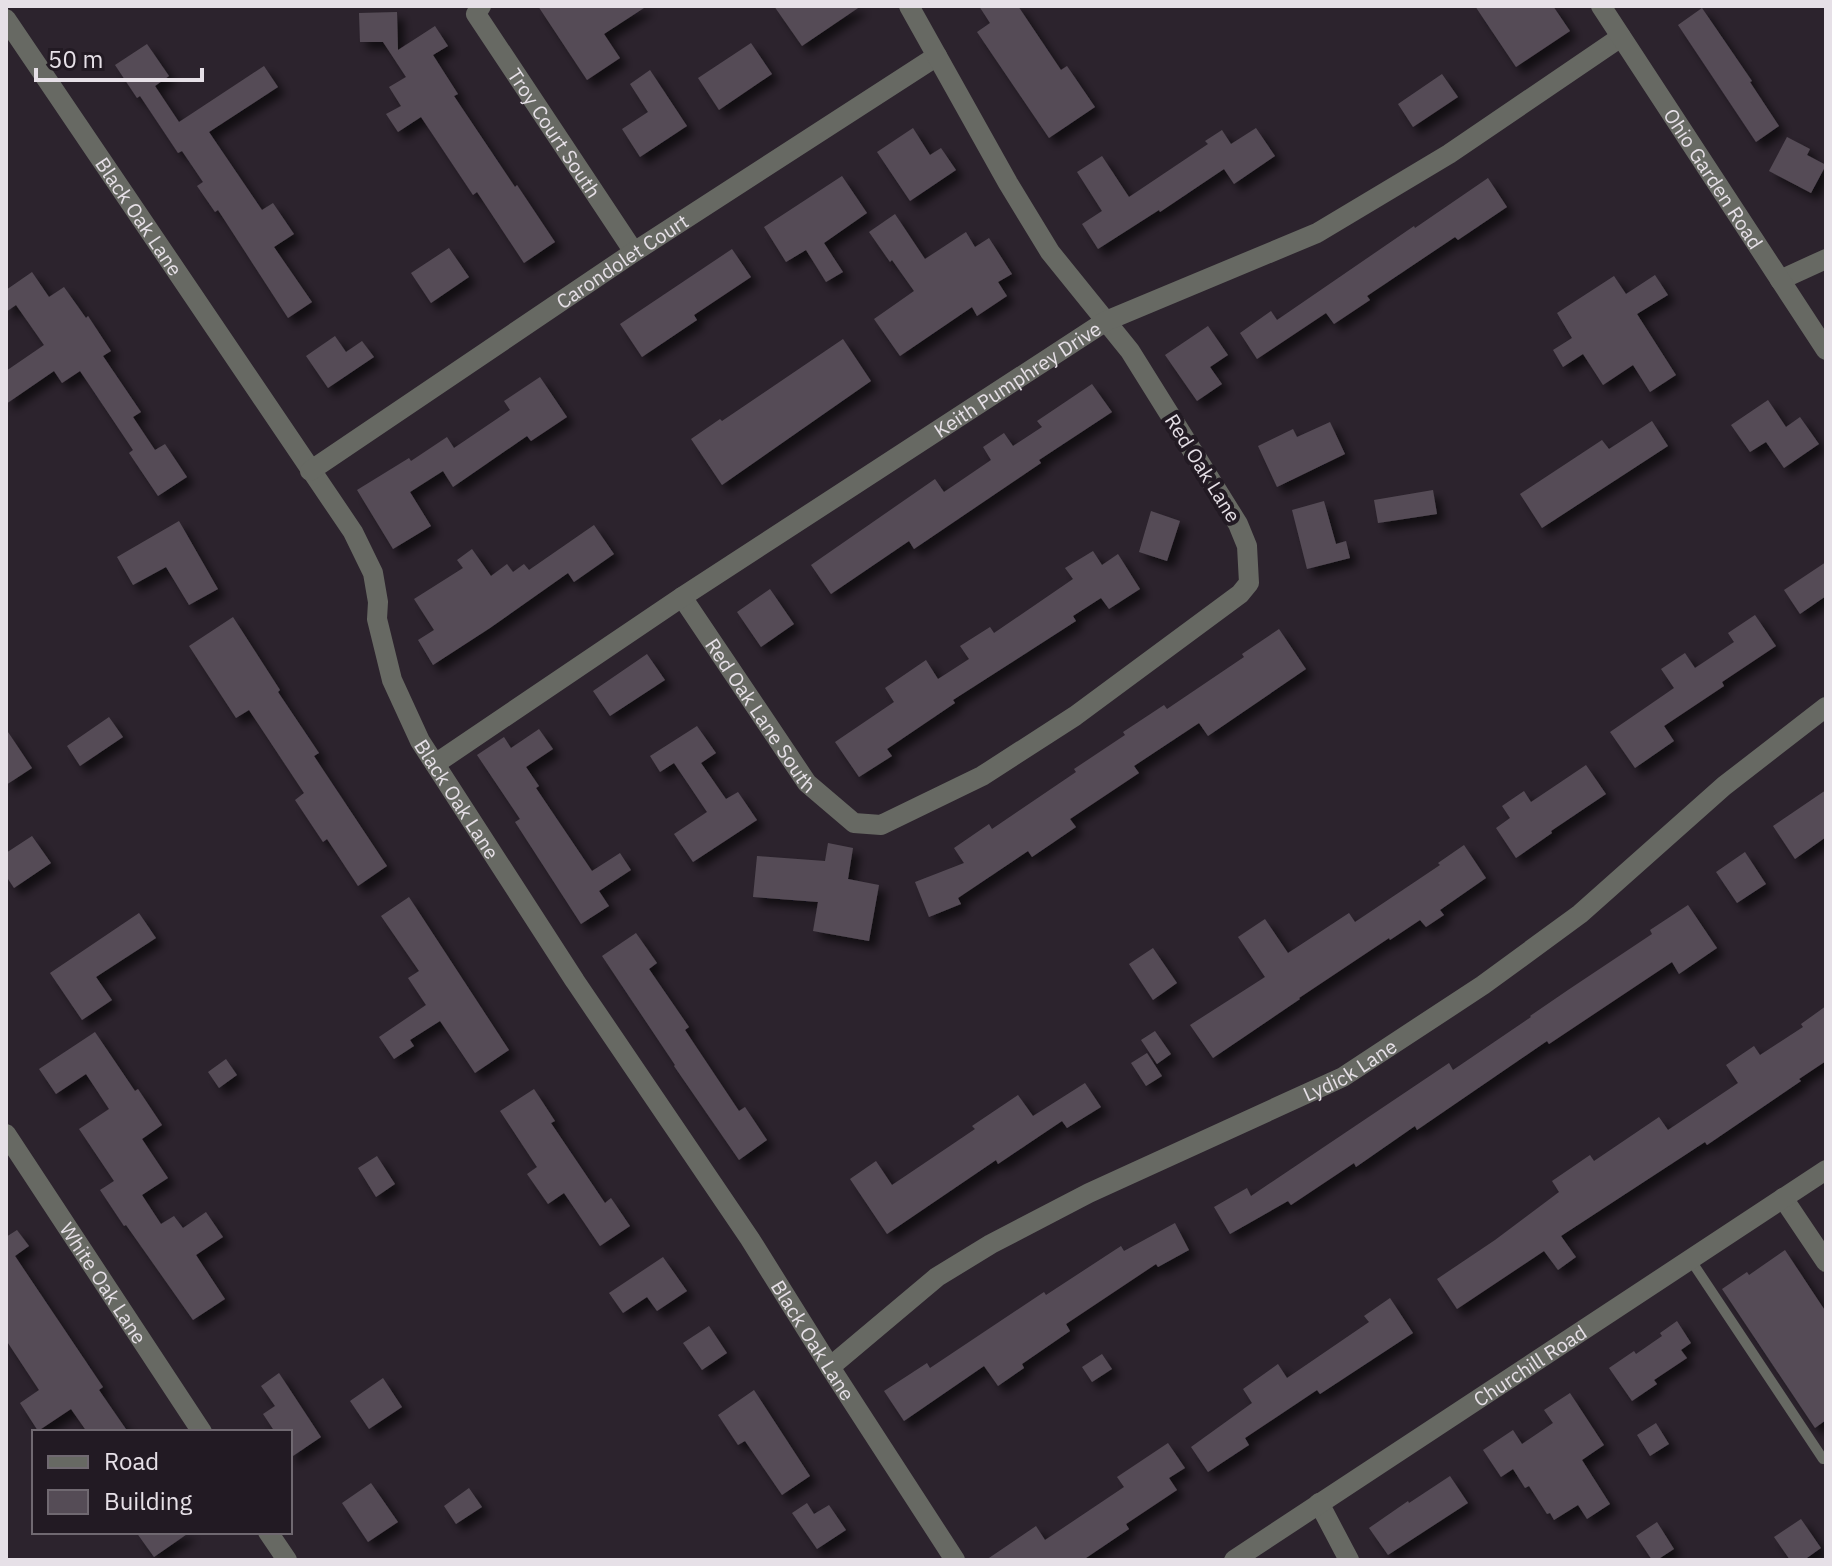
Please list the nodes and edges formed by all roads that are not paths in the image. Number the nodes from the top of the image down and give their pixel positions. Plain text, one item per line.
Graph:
1 (909, 6) edge
2 (1601, 6) edge
3 (478, 10) edge
4 (6, 19) edge
5 (1621, 37) junction
6 (937, 56) junction
7 (634, 252) junction
8 (1826, 259) edge
9 (1780, 280) junction
10 (1106, 321) junction
11 (1826, 350) edge
12 (310, 471) junction
13 (682, 597) junction
14 (1826, 707) edge
15 (435, 764) junction
16 (854, 823) joint
17 (6, 1134) edge
18 (1826, 1170) edge
19 (1783, 1198) junction
20 (1690, 1259) junction
21 (1826, 1262) edge
22 (830, 1367) junction
23 (201, 1430) edge
24 (1826, 1458) edge
25 (1319, 1503) junction
26 (269, 1534) edge
27 (287, 1560) edge
28 (955, 1560) edge
29 (1234, 1560) edge
30 (1349, 1560) edge

1 - 6 street, Red Oak Lane
2 - 5 street, Ohio Garden Road
3 - 7 street, Troy Court South
4 - 12 street, Black Oak Lane
5 - 9 street, Ohio Garden Road
5 - 10 street, Keith Pumphrey Drive
6 - 7 street, Carondolet Court
6 - 10 street, Red Oak Lane
7 - 12 street, Carondolet Court
8 - 9 street
9 - 11 street, Ohio Garden Road
10 - 13 street, Keith Pumphrey Drive
10 - 16 street, Red Oak Lane
12 - 15 street, Black Oak Lane
13 - 15 street, Keith Pumphrey Drive
13 - 16 street, Red Oak Lane South
14 - 22 street, Lydick Lane
15 - 22 street, Black Oak Lane
17 - 23 street, White Oak Lane
18 - 19 street, Churchill Road
19 - 20 street, Churchill Road
19 - 21 street
20 - 24 lane
20 - 25 street, Churchill Road
22 - 28 street, Black Oak Lane
25 - 29 street, Churchill Road
25 - 30 street
26 - 27 street

